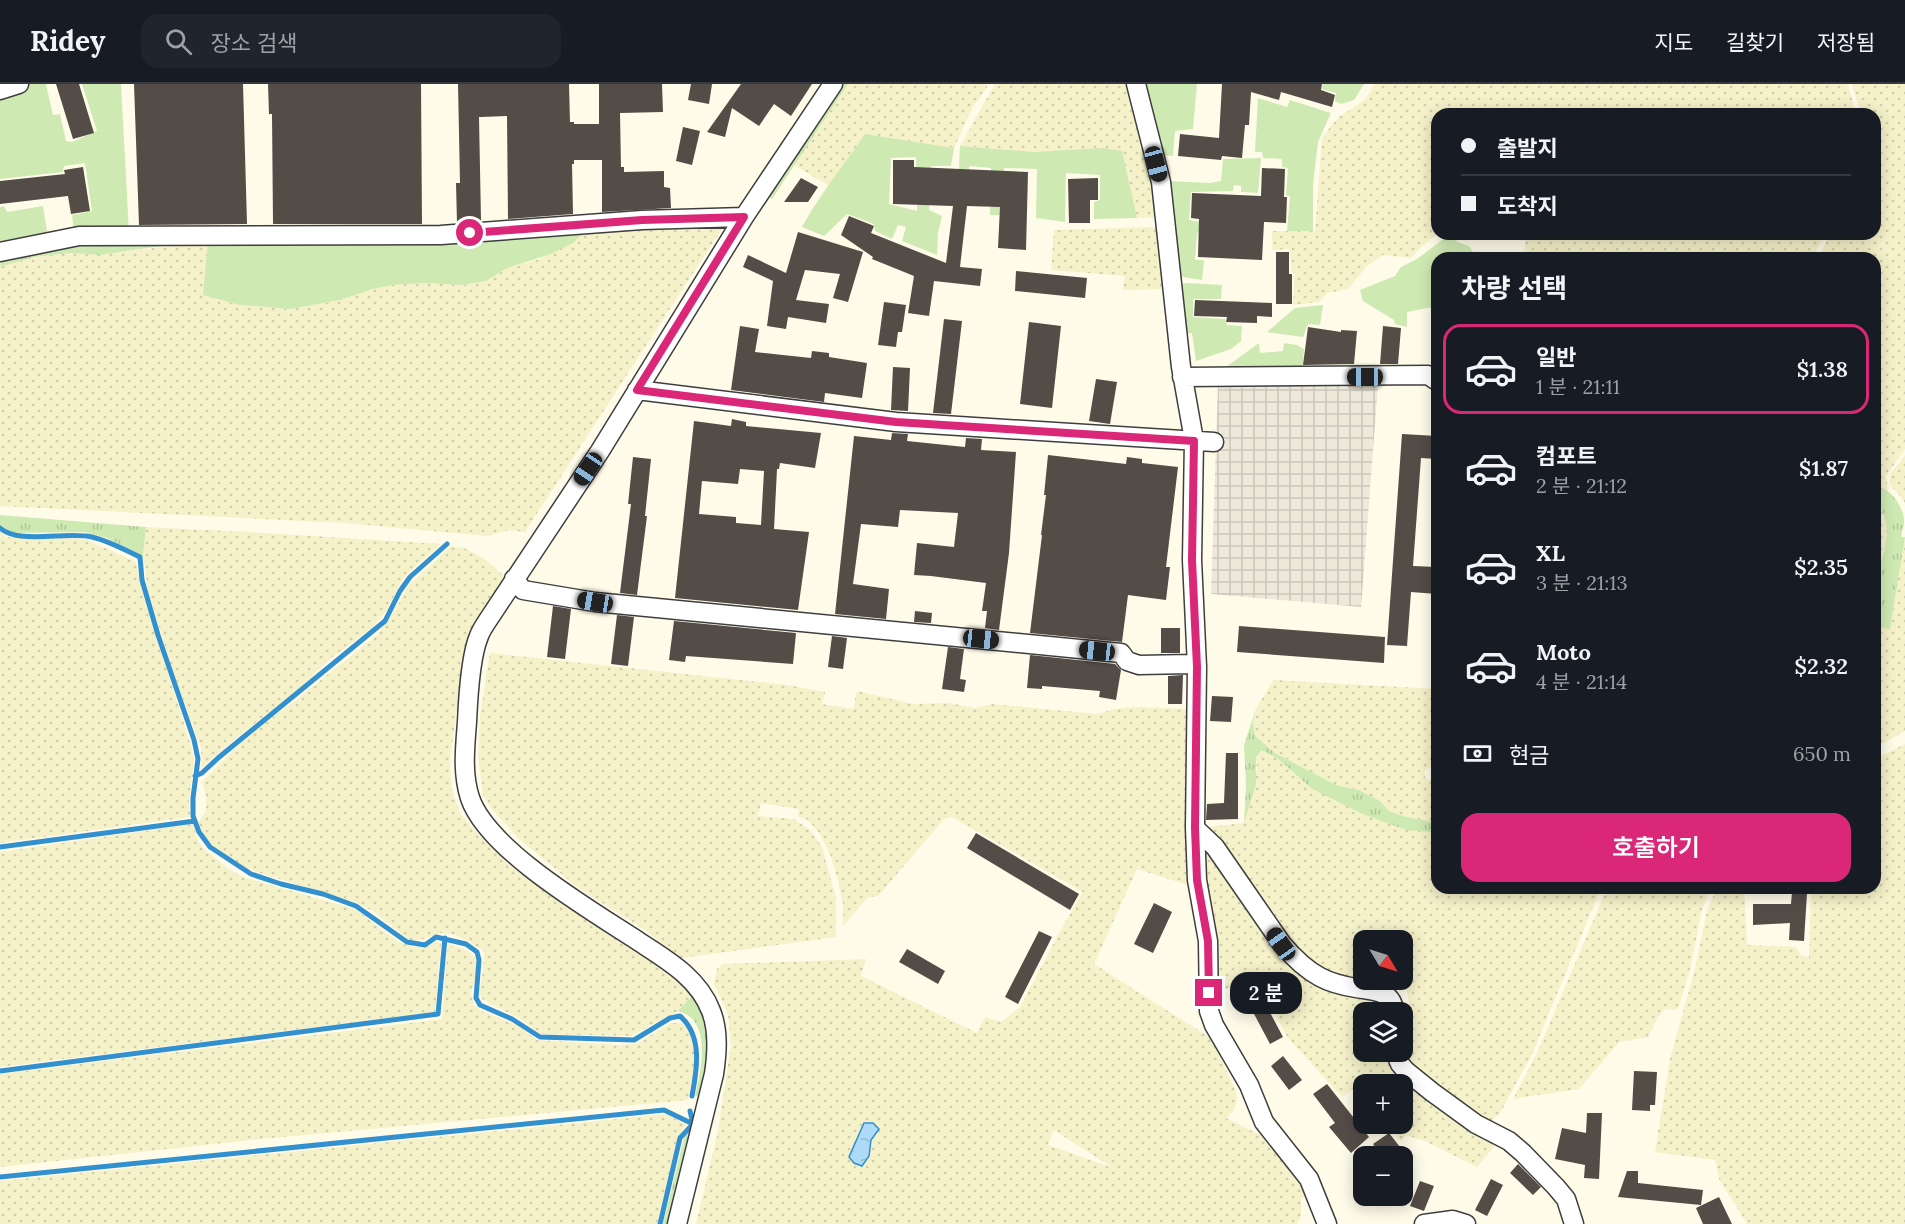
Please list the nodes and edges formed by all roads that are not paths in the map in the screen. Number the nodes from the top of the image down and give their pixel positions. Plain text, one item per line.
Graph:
1 (19, 84) edge
2 (833, 84) edge
3 (1136, 84) edge
4 (0, 90) edge
5 (744, 217) junction
6 (0, 252) edge
7 (1182, 377) junction
8 (1431, 377) edge
9 (637, 390) junction
10 (1194, 441) junction
11 (1214, 442) dead end
12 (514, 579) junction
13 (1197, 667) junction
14 (1195, 828) junction
15 (1391, 1002) edge
16 (1399, 1062) edge
17 (677, 1224) edge
18 (1328, 1224) edge
19 (1424, 1224) edge
20 (1466, 1224) edge
21 (1574, 1224) edge

1 - 4 street
2 - 5 street
3 - 7 street
5 - 6 street
5 - 9 street
7 - 8 street
7 - 10 street
9 - 10 street
9 - 12 street
10 - 11 street
10 - 13 street
12 - 13 street
12 - 17 street
13 - 14 street
14 - 15 street
14 - 18 street
16 - 21 street
19 - 20 street

